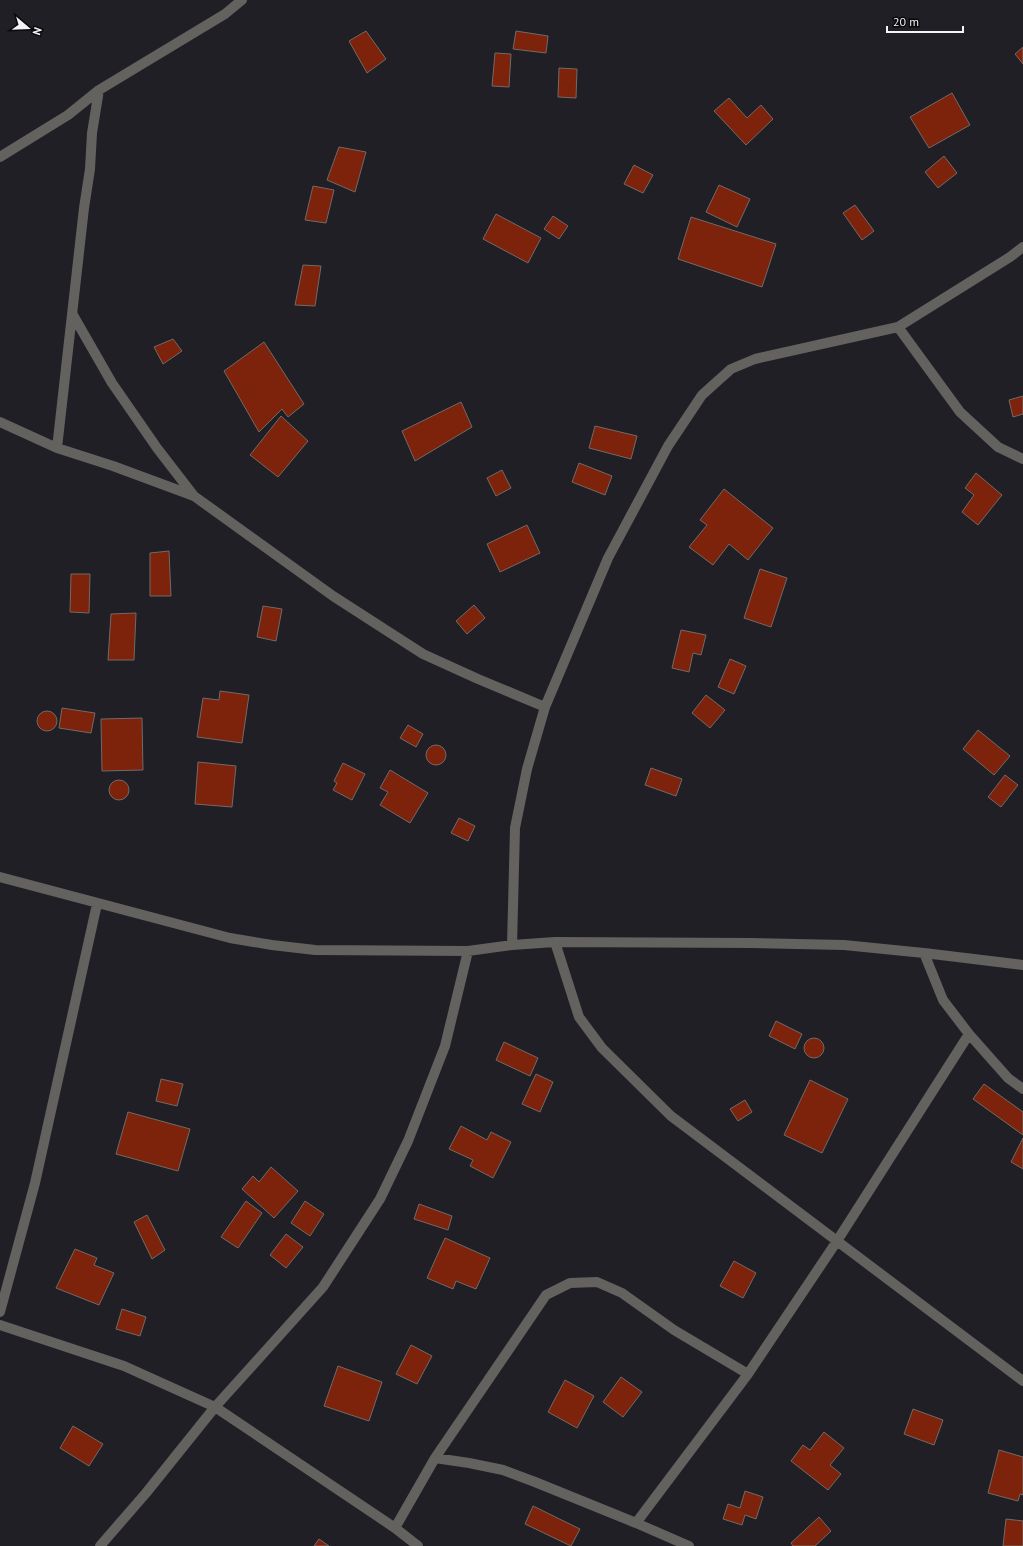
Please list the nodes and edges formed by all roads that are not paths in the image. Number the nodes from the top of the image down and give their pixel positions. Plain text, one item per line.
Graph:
1 (242, 0) edge
2 (98, 90) junction
3 (0, 157) edge
4 (1023, 247) edge
5 (73, 315) junction
6 (898, 327) junction
7 (0, 422) edge
8 (57, 448) junction
9 (1023, 459) edge
10 (194, 496) junction
11 (545, 706) junction
12 (0, 877) edge
13 (97, 904) junction
14 (556, 942) junction
15 (512, 945) junction
16 (468, 951) junction
17 (924, 953) junction
18 (1023, 966) edge
19 (969, 1034) junction
20 (1023, 1089) edge
21 (837, 1241) junction
22 (0, 1312) edge
23 (0, 1325) edge
24 (748, 1374) junction
25 (1023, 1381) edge
26 (215, 1407) junction
27 (435, 1458) junction
28 (636, 1523) junction
29 (395, 1528) junction
30 (668, 1542) edge
31 (100, 1546) edge
32 (418, 1546) edge
33 (689, 1546) edge

1 - 2 street
2 - 3 street
2 - 5 street
4 - 6 street
5 - 8 street
5 - 10 street
6 - 9 street
6 - 11 street
7 - 8 street
8 - 10 street
10 - 11 street
11 - 15 street
12 - 13 street
13 - 16 street
13 - 22 street
14 - 15 street
14 - 17 street
14 - 21 street
15 - 16 street
16 - 26 street
17 - 18 street
17 - 19 street
19 - 20 street
19 - 21 street
21 - 24 street
21 - 25 street
23 - 26 street
24 - 27 street
24 - 28 street
26 - 29 street
26 - 31 street
27 - 28 street
27 - 29 street
28 - 30 street
29 - 32 street
30 - 33 street

